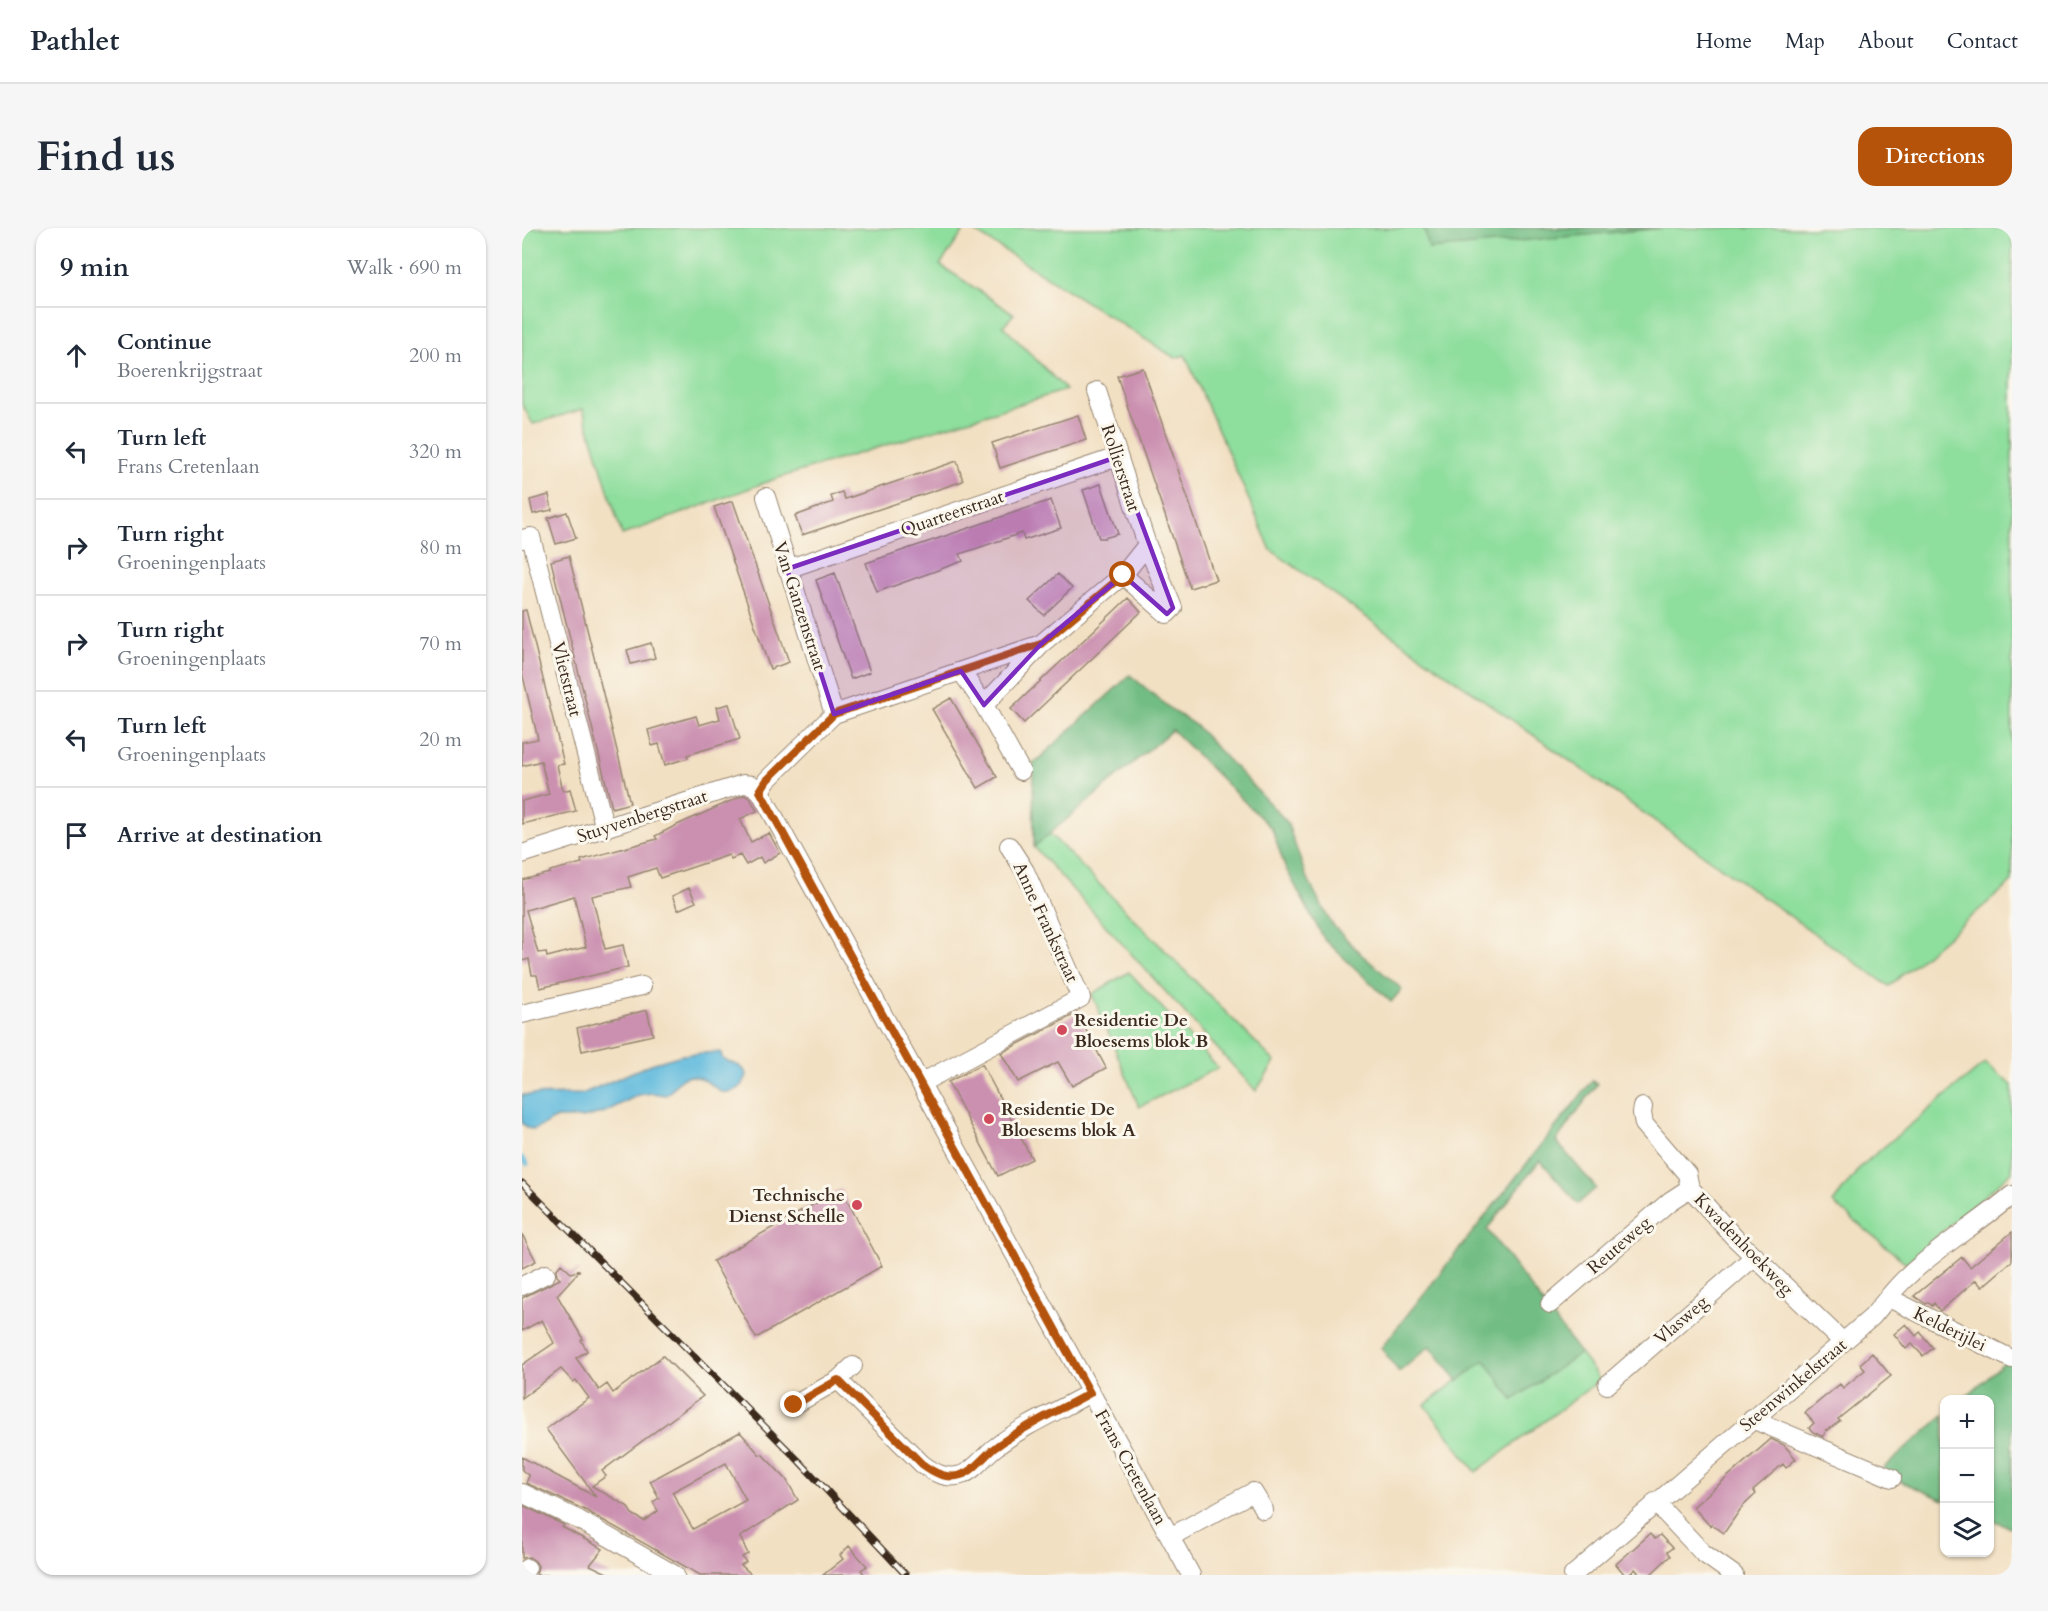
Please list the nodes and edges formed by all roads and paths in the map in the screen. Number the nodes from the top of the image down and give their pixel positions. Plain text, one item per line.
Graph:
1 (1096, 391) dead end
2 (1117, 457) junction
3 (766, 497) dead end
4 (523, 539) edge
5 (1147, 545) junction
6 (787, 569) junction
7 (1123, 575) junction
8 (1041, 644) junction
9 (961, 671) junction
10 (984, 705) junction
11 (834, 714) junction
12 (1021, 771) dead end
13 (760, 791) junction
14 (606, 829) junction
15 (1009, 846) dead end
16 (522, 854) edge
17 (642, 986) dead end
18 (522, 1014) edge
19 (921, 1083) junction
20 (1643, 1107) dead end
21 (1690, 1188) junction
22 (2012, 1195) edge
23 (1755, 1256) junction
24 (546, 1274) dead end
25 (522, 1286) edge
26 (1888, 1298) junction
27 (1550, 1304) dead end
28 (1843, 1342) junction
29 (2012, 1359) edge
30 (853, 1366) dead end
31 (838, 1380) junction
32 (1607, 1385) dead end
33 (1090, 1393) junction
34 (794, 1405) dead end
35 (1752, 1419) junction
36 (1892, 1478) dead end
37 (522, 1493) edge
38 (1655, 1502) junction
39 (1264, 1510) dead end
40 (1170, 1537) junction
41 (675, 1575) edge
42 (1191, 1575) edge
43 (1573, 1575) edge
44 (1734, 1575) edge

1 - 2 street, Rollierstraat
2 - 5 street, Rollierstraat
2 - 6 street, Quarteerstraat
3 - 6 street, Van Ganzenstraat
4 - 14 street, Vlietstraat
5 - 7 street
5 - 7 street, Rollierstraat
6 - 11 street, Van Ganzenstraat
7 - 8 street
8 - 9 street
8 - 10 street
9 - 10 street
9 - 11 street
10 - 12 street
11 - 13 street
13 - 14 street, Stuyvenbergstraat
13 - 19 street, Frans Cretenlaan
14 - 16 street, Stuyvenbergstraat
15 - 19 street, Anne Frankstraat
17 - 18 street
19 - 33 street, Frans Cretenlaan
20 - 21 street, Kwadenhoekweg
21 - 23 street, Kwadenhoekweg
21 - 27 street, Reuteweg
22 - 26 street, Steenwinkelstraat
23 - 28 street, Kwadenhoekweg
23 - 32 street, Vlasweg
24 - 25 street
26 - 28 street, Steenwinkelstraat
26 - 29 street, Kelderijlei
28 - 35 street, Steenwinkelstraat
30 - 31 street
31 - 33 street
31 - 34 street
33 - 40 street, Frans Cretenlaan
35 - 36 street
35 - 38 street, Steenwinkelstraat
37 - 41 street
38 - 43 street, Steenwinkelstraat
38 - 44 street
39 - 40 street
40 - 42 street, Frans Cretenlaan

